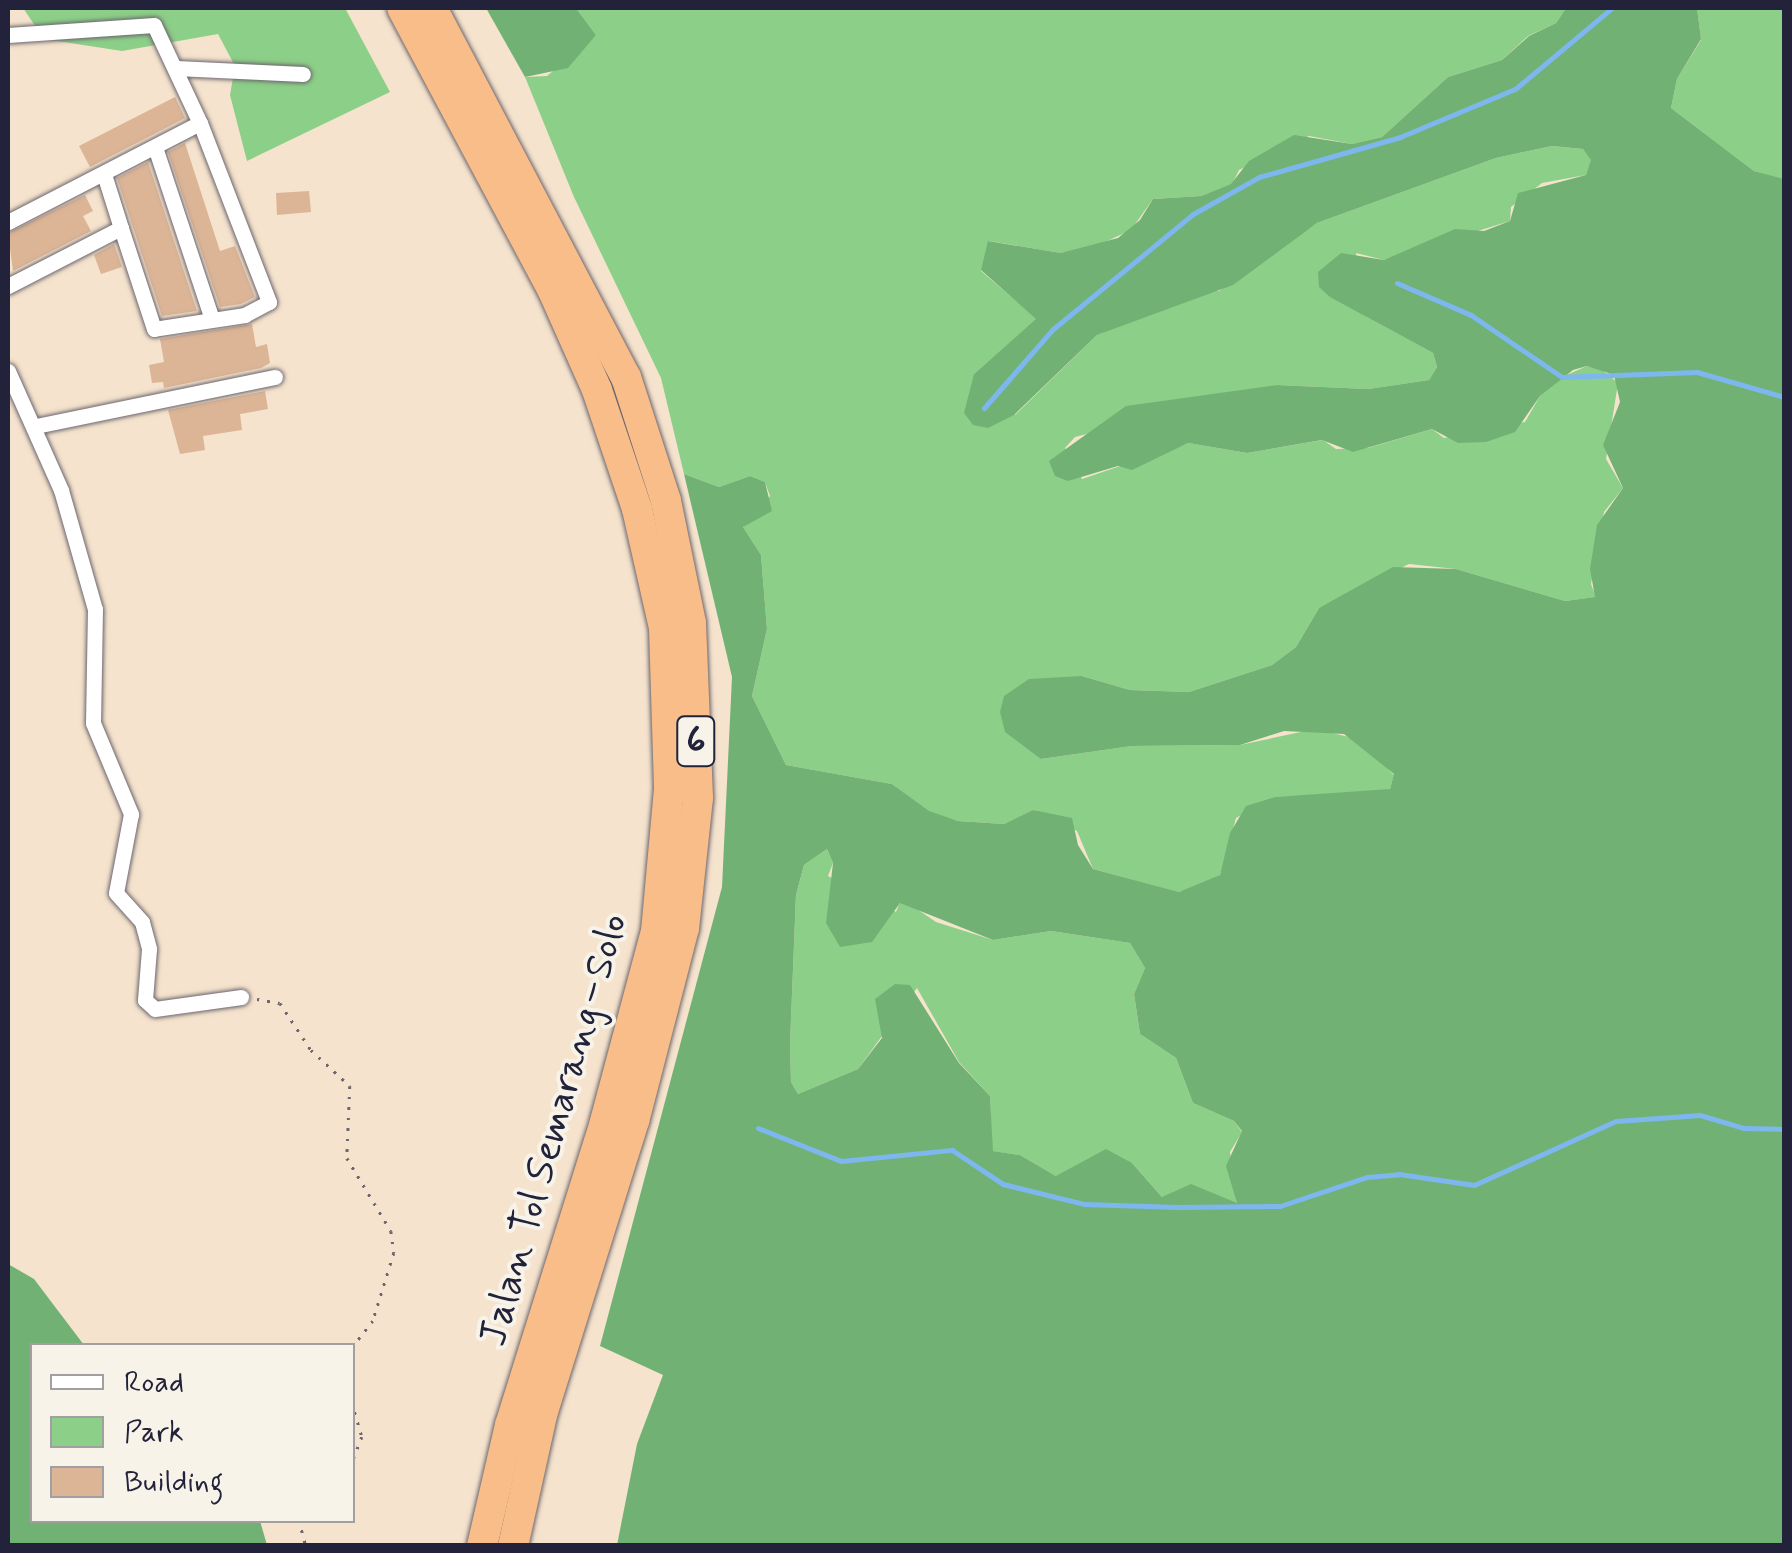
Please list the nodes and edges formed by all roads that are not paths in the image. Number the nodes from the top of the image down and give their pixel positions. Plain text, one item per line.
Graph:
1 (402, 8) edge
2 (432, 8) edge
3 (8, 35) edge
4 (176, 68) junction
5 (304, 74) dead end
6 (200, 123) junction
7 (154, 147) junction
8 (104, 174) junction
9 (8, 222) edge
10 (121, 228) junction
11 (8, 286) edge
12 (212, 319) junction
13 (8, 370) edge
14 (275, 377) dead end
15 (36, 426) junction
16 (241, 996) road end
17 (507, 1500) junction
18 (482, 1546) edge
19 (513, 1546) edge

1 - 17 highway, Jalan Tol Semarang–Solo / 6
2 - 17 highway, Jalan Tol Semarang–Solo / 6
3 - 4 street
4 - 5 street
4 - 6 street
6 - 7 street
6 - 12 street
7 - 8 street
7 - 12 street
8 - 9 street
8 - 10 street
10 - 11 street
10 - 12 street
13 - 15 street
14 - 15 street
15 - 16 street
17 - 18 highway, Jalan Tol Semarang–Solo / 6
17 - 19 highway, Jalan Tol Semarang–Solo / 6

